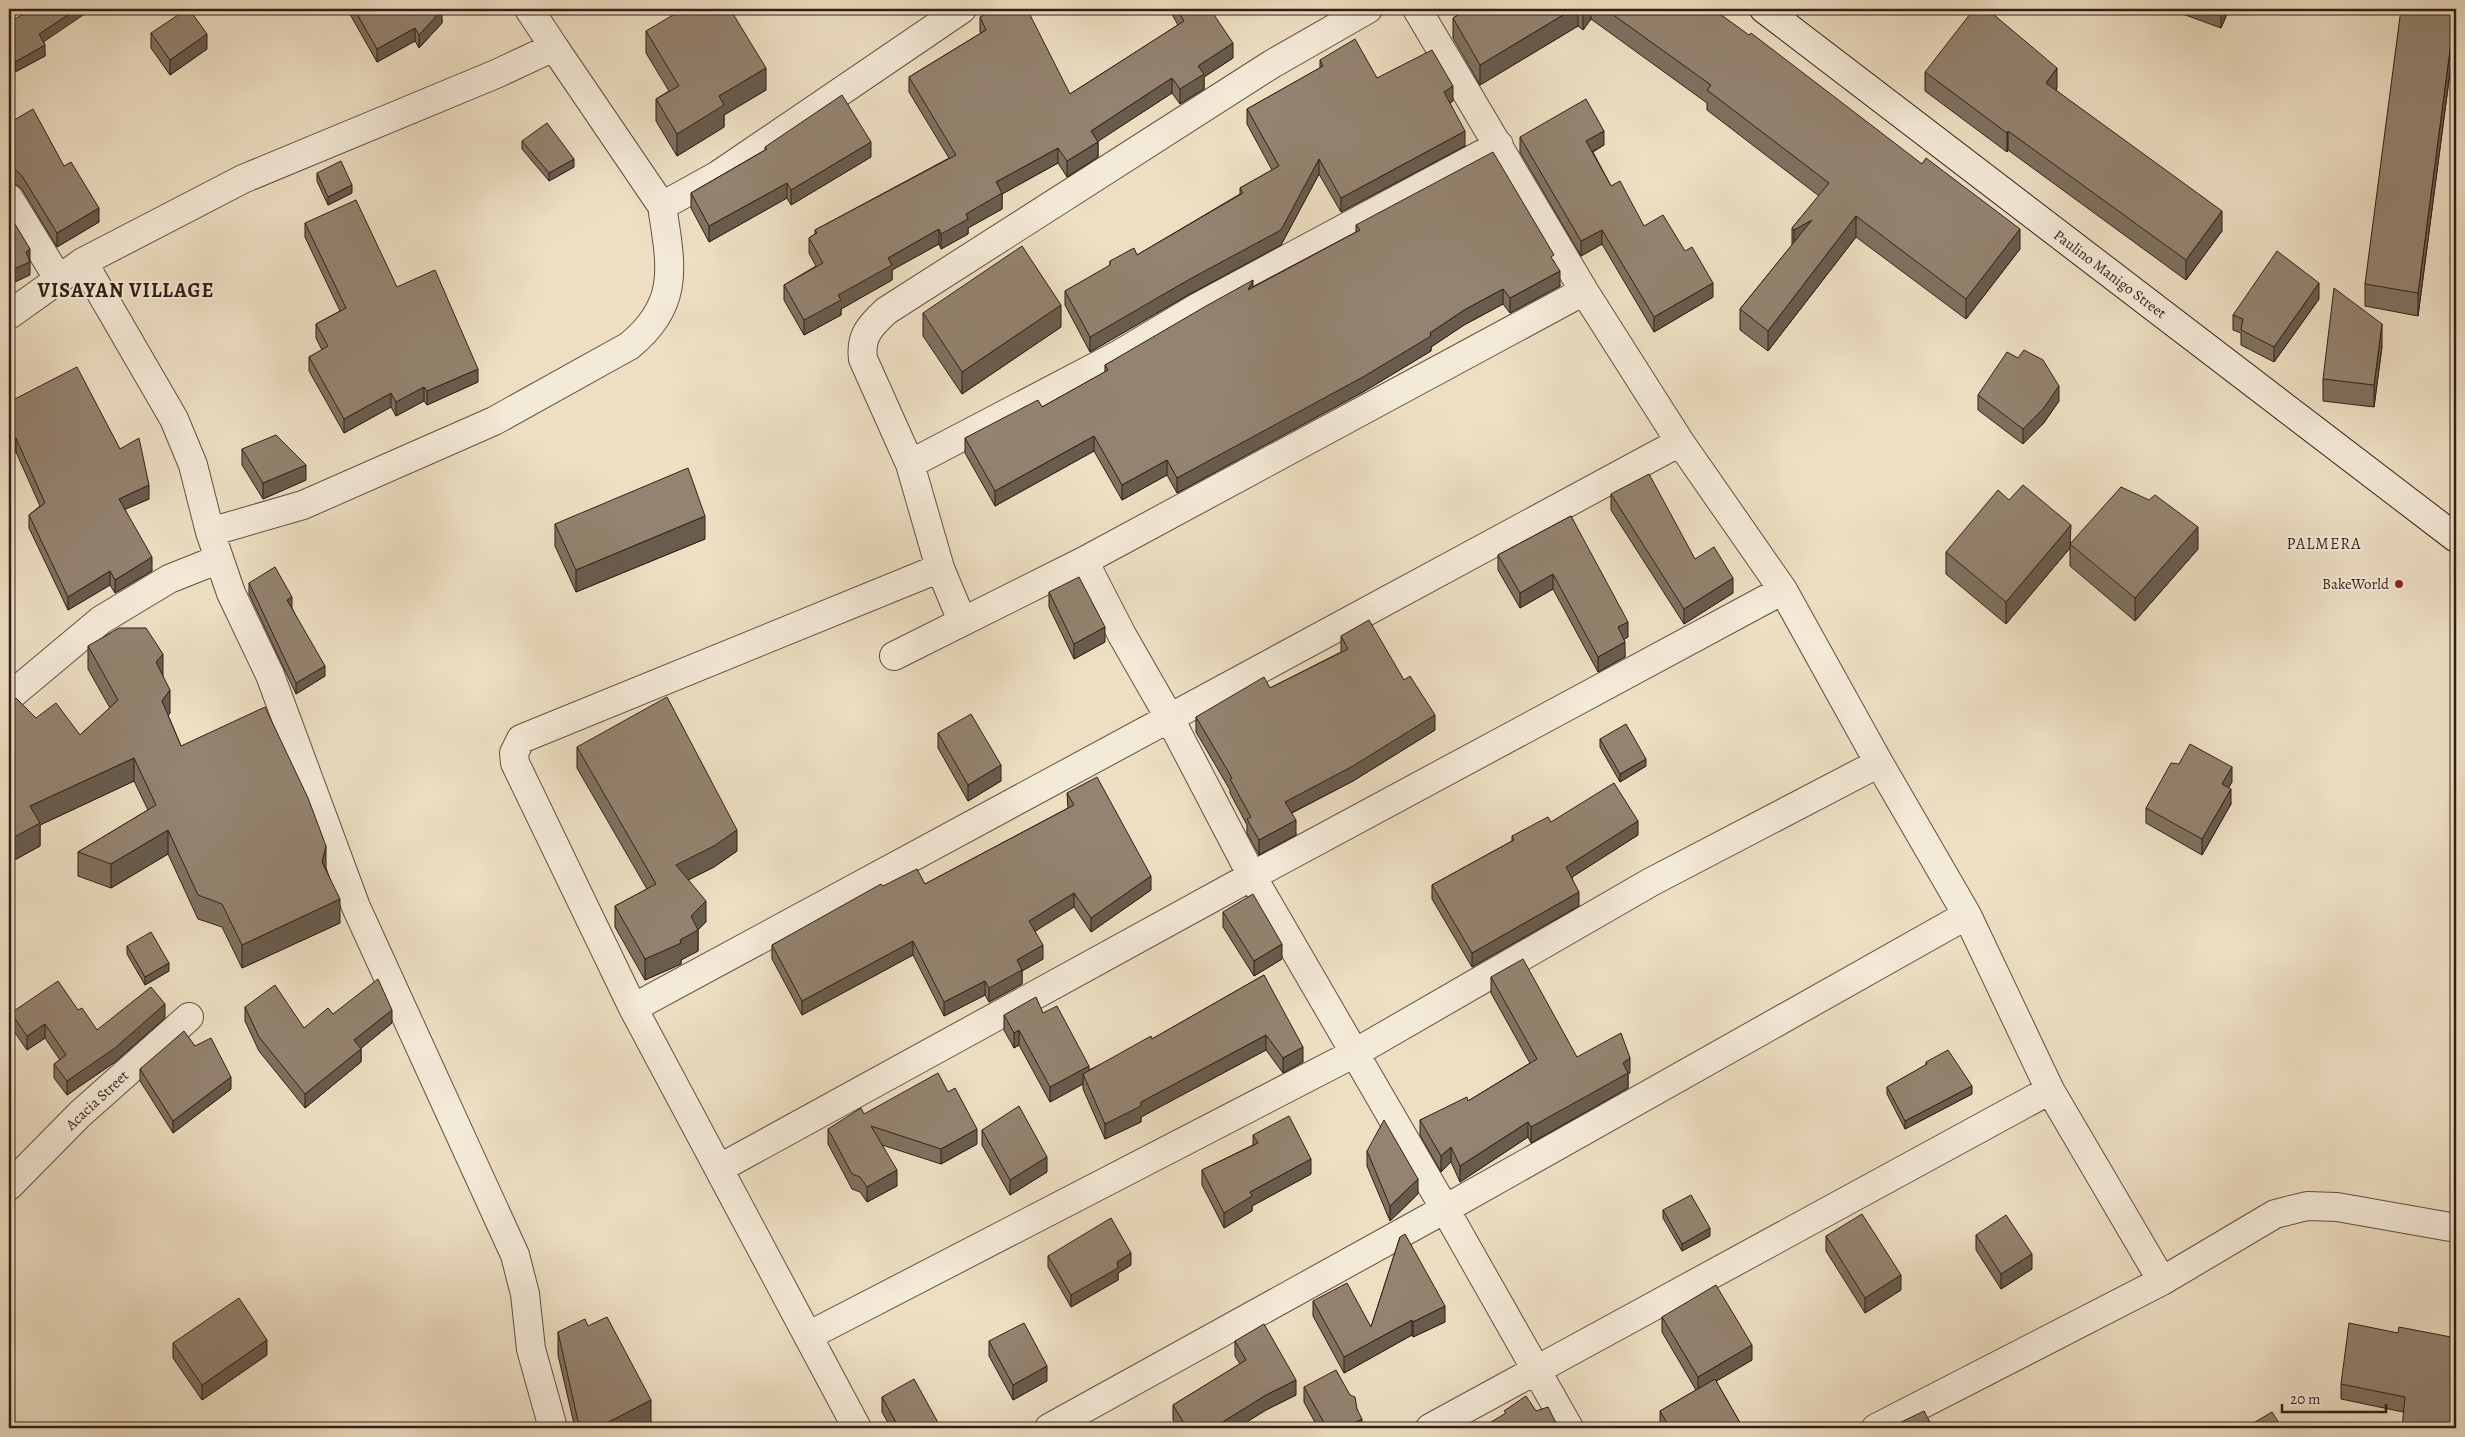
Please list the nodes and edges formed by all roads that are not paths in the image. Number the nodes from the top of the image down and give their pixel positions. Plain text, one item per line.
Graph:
1 (529, 9) edge
2 (1368, 9) edge
3 (1417, 9) edge
4 (1764, 9) edge
5 (945, 13) edge
6 (554, 47) junction
7 (1499, 145) junction
8 (9, 198) edge
9 (662, 206) junction
10 (83, 262) junction
11 (59, 280) junction
12 (1584, 291) junction
13 (9, 315) edge
14 (1680, 442) junction
15 (910, 464) junction
16 (210, 532) junction
17 (2456, 538) edge
18 (219, 558) junction
19 (1084, 561) junction
20 (940, 568) junction
21 (1783, 590) junction
22 (962, 621) junction
23 (894, 656) dead end
24 (9, 697) edge
25 (1169, 717) junction
26 (1879, 763) junction
27 (1252, 876) junction
28 (1967, 915) junction
29 (633, 1008) junction
30 (189, 1018) dead end
31 (1354, 1054) junction
32 (2050, 1090) junction
33 (720, 1168) junction
34 (9, 1186) edge
35 (1445, 1209) junction
36 (2456, 1228) edge
37 (2162, 1281) junction
38 (808, 1336) junction
39 (1536, 1371) junction
40 (553, 1428) edge
41 (857, 1428) edge
42 (1049, 1428) edge
43 (1430, 1428) edge
44 (1570, 1428) edge
45 (1876, 1428) edge

1 - 6 street
2 - 15 street
3 - 7 street
4 - 17 street, Paulino Manigo Street
5 - 9 street
6 - 9 street
6 - 10 street
7 - 12 street
7 - 15 street
8 - 11 street
9 - 16 street
10 - 11 street
10 - 16 street
11 - 13 street
12 - 14 street
12 - 19 street
14 - 21 street
14 - 25 street
15 - 20 street
16 - 18 street
18 - 24 street
18 - 40 street
19 - 22 street
19 - 25 street
20 - 22 street
20 - 29 street
21 - 26 street
21 - 27 street
22 - 23 street
25 - 27 street
25 - 29 street
26 - 28 street
26 - 31 street
27 - 31 street
27 - 33 street
28 - 32 street
28 - 35 street
29 - 33 street
30 - 34 street, Acacia Street
31 - 35 street
31 - 38 street
32 - 37 street
32 - 39 street
33 - 38 street
35 - 39 street
35 - 42 street
36 - 37 street
37 - 45 street
38 - 41 street
39 - 43 street
39 - 44 street

